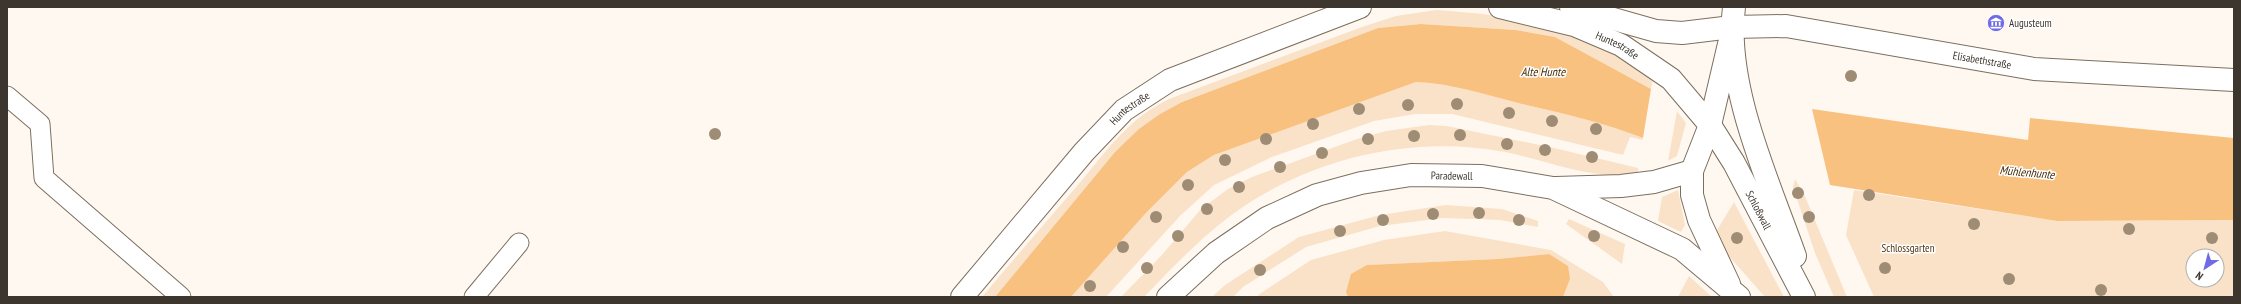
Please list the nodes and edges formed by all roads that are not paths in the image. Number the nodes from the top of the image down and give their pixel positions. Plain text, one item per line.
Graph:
1 (1360, 7) edge
2 (1500, 7) edge
3 (1571, 7) edge
4 (1732, 22) edge
5 (2234, 80) edge
6 (7, 96) edge
7 (1710, 125) junction
8 (1692, 171) junction
9 (1553, 188) junction
10 (519, 243) dead end
11 (1735, 293) edge
12 (181, 297) edge
13 (474, 297) edge
14 (962, 297) edge
15 (1168, 297) edge
16 (1804, 297) edge
17 (1809, 297) edge

1 - 14 street, Huntestraße
2 - 7 street, Huntestraße
3 - 4 street, Elisabethstraße
4 - 5 street, Elisabethstraße
4 - 7 street
4 - 17 street
6 - 12 lane
7 - 8 street
7 - 16 street, Schloßwall
8 - 9 street
8 - 11 street
9 - 11 street, Paradewall
9 - 15 street, Paradewall
10 - 13 lane

